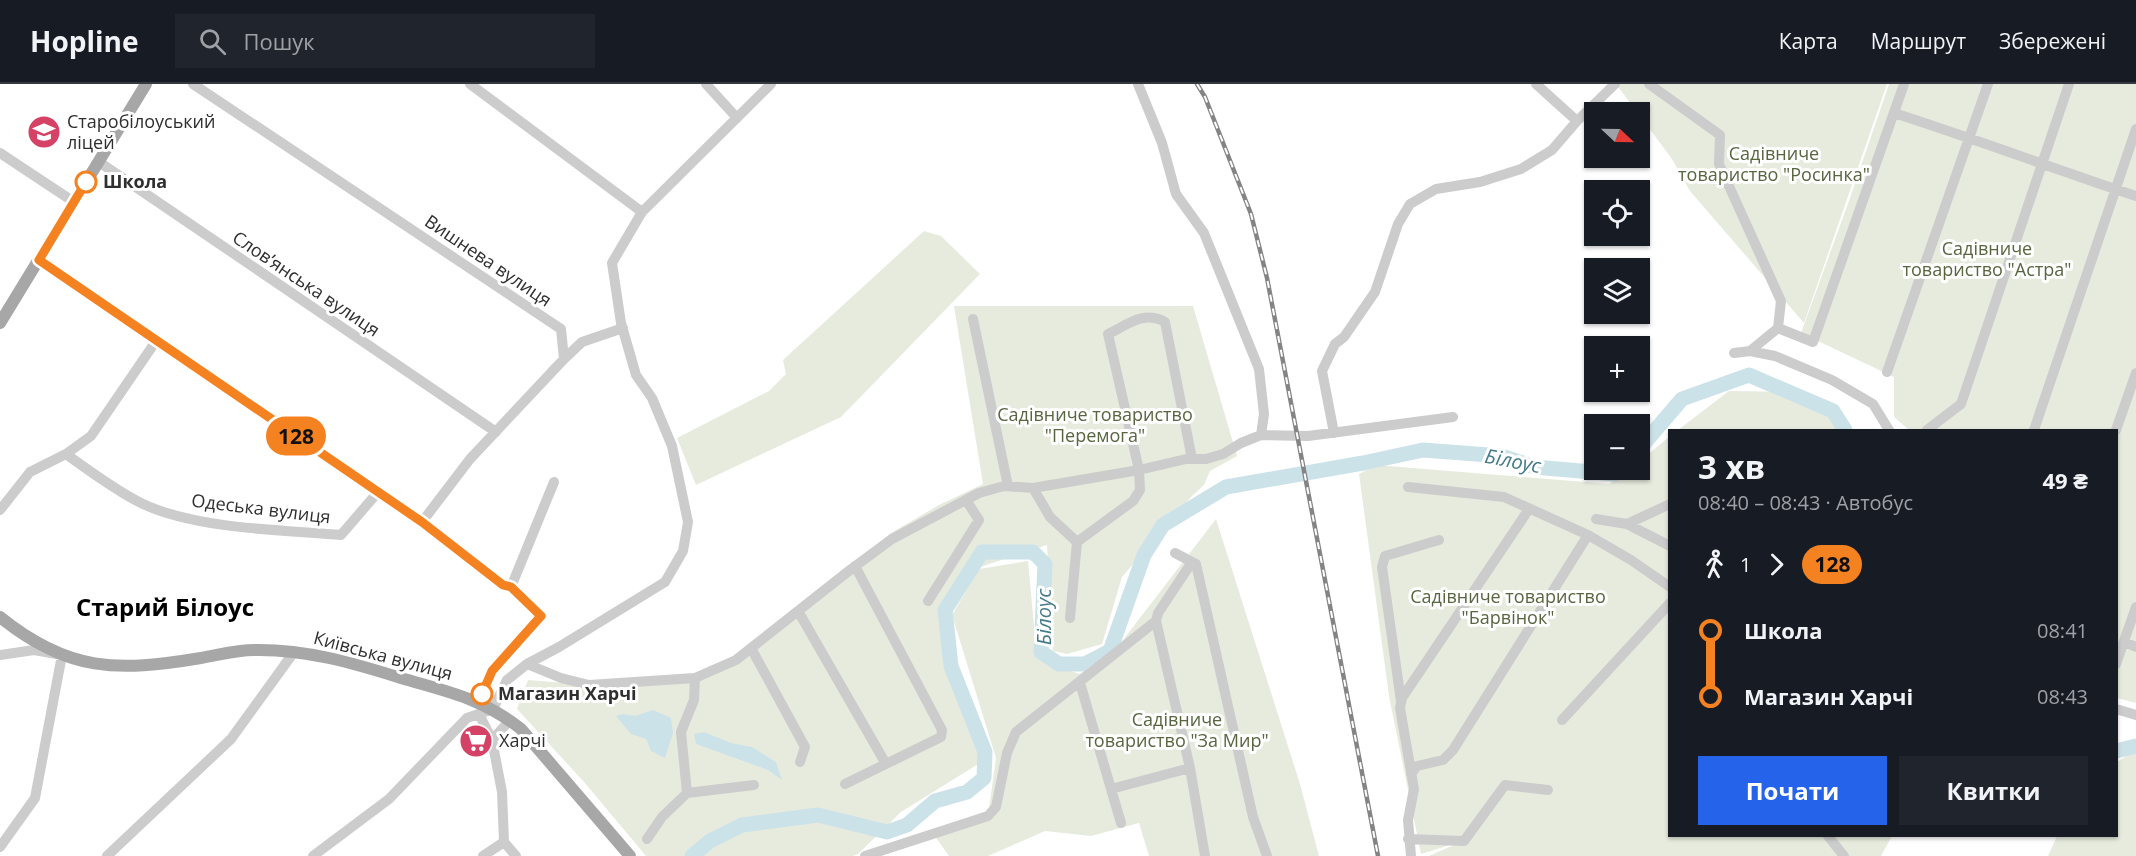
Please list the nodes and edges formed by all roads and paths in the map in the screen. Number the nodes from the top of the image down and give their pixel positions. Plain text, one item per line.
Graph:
1 (146, 84) edge
2 (193, 84) edge
3 (470, 84) edge
4 (706, 84) edge
5 (771, 84) edge
6 (1138, 84) edge
7 (1536, 84) edge
8 (1615, 84) edge
9 (1649, 84) edge
10 (1904, 84) edge
11 (1988, 84) edge
12 (2069, 84) edge
13 (1893, 113) junction
14 (737, 118) junction
15 (1576, 121) junction
16 (2136, 129) edge
17 (1970, 137) junction
18 (0, 153) edge
19 (99, 162) junction
20 (2042, 165) junction
21 (2116, 189) junction
22 (2136, 196) edge
23 (74, 202) junction
24 (642, 212) junction
25 (39, 260) junction
26 (973, 319) dead end
27 (0, 323) edge
28 (623, 328) junction
29 (1778, 328) junction
30 (156, 341) junction
31 (1750, 351) junction
32 (1734, 353) dead end
33 (564, 359) junction
34 (1887, 372) dead end
35 (2136, 373) edge
36 (1453, 417) dead end
37 (1888, 429) edge
38 (1928, 429) edge
39 (2034, 429) edge
40 (2116, 429) edge
41 (496, 432) junction
42 (1334, 433) junction
43 (1261, 435) junction
44 (66, 454) junction
45 (1192, 459) junction
46 (1139, 470) junction
47 (554, 482) dead end
48 (1008, 486) junction
49 (1408, 487) dead end
50 (1033, 488) junction
51 (378, 492) junction
52 (966, 500) junction
53 (1668, 505) edge
54 (1529, 509) junction
55 (0, 510) edge
56 (1596, 519) dead end
57 (422, 522) junction
58 (1627, 524) junction
59 (1588, 535) junction
60 (1439, 540) dead end
61 (1077, 542) junction
62 (1668, 545) edge
63 (1175, 553) dead end
64 (1192, 562) junction
65 (855, 566) junction
66 (1668, 586) edge
67 (511, 587) junction
68 (928, 601) dead end
69 (1668, 605) edge
70 (2136, 607) edge
71 (798, 611) junction
72 (0, 616) edge
73 (1070, 618) dead end
74 (1156, 621) junction
75 (2124, 642) junction
76 (2136, 647) edge
77 (750, 648) junction
78 (294, 652) junction
79 (0, 655) edge
80 (62, 655) junction
81 (2118, 658) edge
82 (527, 664) junction
83 (695, 678) junction
84 (1080, 683) junction
85 (1401, 702) junction
86 (479, 708) junction
87 (493, 709) junction
88 (2118, 710) edge
89 (2136, 715) edge
90 (510, 720) junction
91 (1562, 720) dead end
92 (492, 740) junction
93 (800, 762) dead end
94 (886, 764) junction
95 (1190, 768) junction
96 (1412, 774) junction
97 (844, 784) dead end
98 (754, 785) dead end
99 (1111, 789) junction
100 (1548, 789) dead end
101 (687, 793) junction
102 (1121, 824) dead end
103 (1829, 837) edge
104 (647, 839) dead end
105 (1408, 839) junction
106 (504, 842) junction
107 (0, 847) edge
108 (107, 856) edge
109 (313, 856) edge
110 (483, 856) edge
111 (516, 856) edge
112 (630, 856) edge
113 (865, 856) edge
114 (1205, 856) edge
115 (1267, 856) edge
116 (1411, 856) edge
117 (1844, 856) edge

1 - 19 main road
2 - 33 street, Вишнева вулиця
3 - 24 street
4 - 14 street
5 - 14 street
6 - 43 street
7 - 15 street
8 - 15 street
9 - 29 street
10 - 13 street
11 - 17 street
12 - 20 street
13 - 17 street
13 - 29 street
14 - 24 street
15 - 42 street
16 - 21 street
17 - 20 street
17 - 34 street
18 - 23 street
19 - 23 main road
19 - 41 street, Словʼянська вулиця
20 - 21 street
20 - 38 street
21 - 22 street
21 - 39 street
23 - 25 main road
24 - 28 street
25 - 27 main road
25 - 30 street
26 - 48 street
28 - 33 street
28 - 82 street
29 - 31 street
30 - 44 street
30 - 51 street
31 - 32 street
31 - 37 street
33 - 41 street
35 - 40 street
36 - 42 street
41 - 57 street
42 - 43 street
43 - 45 street
44 - 51 street, Одеська вулиця
44 - 55 street
45 - 46 street
45 - 46 street
46 - 50 street
46 - 61 street
47 - 67 street
48 - 50 street
48 - 52 street
49 - 54 street
50 - 61 street
51 - 57 street
52 - 65 street
52 - 68 street
53 - 58 street
54 - 59 street
54 - 85 street
56 - 58 street
57 - 67 street
58 - 62 street
59 - 66 street
59 - 96 street
60 - 85 street
61 - 73 street
63 - 64 street
64 - 74 street
64 - 115 street
65 - 71 street
65 - 94 street
67 - 86 street
69 - 91 street
70 - 75 street
71 - 77 street
71 - 94 street
72 - 80 main road, Київська вулиця
74 - 84 street
74 - 95 street
75 - 76 street
75 - 81 street
77 - 83 street
77 - 93 street
78 - 80 main road, Київська вулиця
78 - 86 main road, Київська вулиця
78 - 108 street
79 - 80 street
80 - 107 street
82 - 83 street
82 - 87 street
83 - 101 street
84 - 99 street
84 - 113 street
85 - 96 street
86 - 87 main road, Київська вулиця
86 - 92 street
86 - 109 street
87 - 90 main road, Київська вулиця
88 - 89 street
90 - 92 street
90 - 112 main road, Київська вулиця
92 - 106 street
94 - 97 street
95 - 99 street
95 - 114 street
96 - 105 street
98 - 101 street
99 - 102 street
100 - 105 street
101 - 104 street
103 - 117 street
105 - 116 street
106 - 110 street
106 - 111 street

